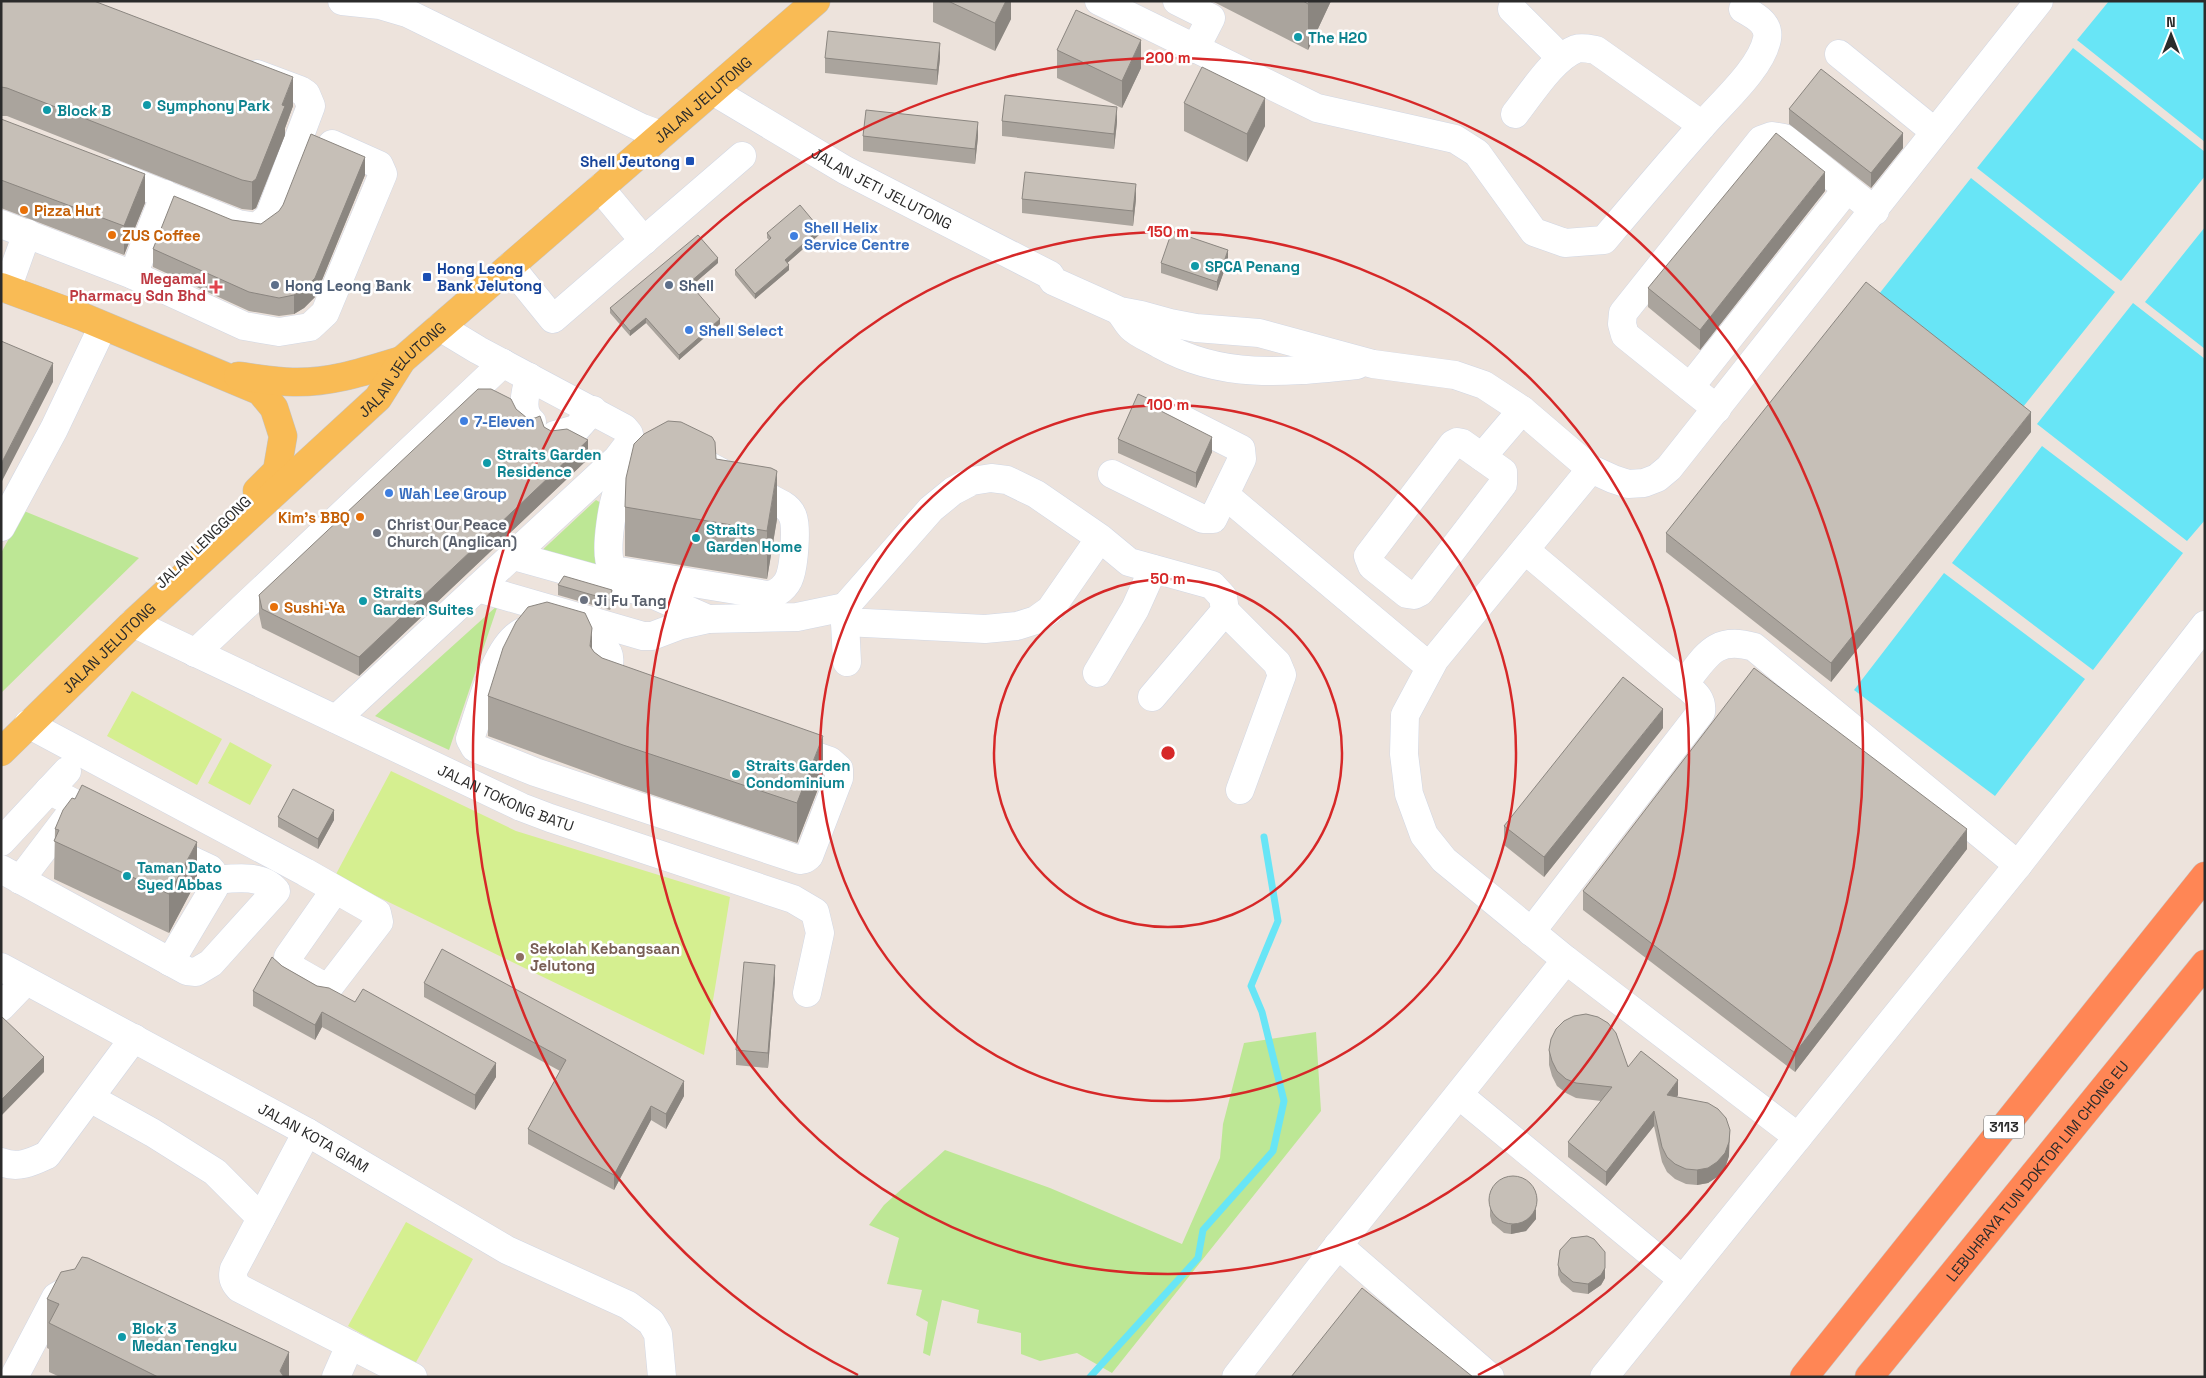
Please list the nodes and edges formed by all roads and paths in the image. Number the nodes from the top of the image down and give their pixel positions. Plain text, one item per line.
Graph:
1 (342, 1) edge
2 (816, 1) edge
3 (1099, 1) edge
4 (1177, 1) edge
5 (2039, 1) edge
6 (1512, 9) dead end
7 (1743, 9) dead end
8 (1195, 48) junction
9 (1839, 54) dead end
10 (1561, 58) junction
11 (236, 66) edge
12 (713, 91) junction
13 (1515, 114) dead end
14 (299, 123) junction
15 (1702, 125) junction
16 (1935, 132) junction
17 (661, 135) junction
18 (742, 156) dead end
19 (83, 162) edge
20 (600, 188) junction
21 (1847, 189) junction
22 (166, 194) junction
23 (1875, 211) junction
24 (1, 224) edge
25 (27, 233) junction
26 (644, 241) junction
27 (510, 266) junction
28 (134, 275) junction
29 (4, 288) edge
30 (1762, 296) junction
31 (1120, 311) junction
32 (1790, 318) junction
33 (103, 326) junction
34 (440, 327) junction
35 (402, 360) junction
36 (503, 363) junction
37 (1373, 364) junction
38 (222, 374) junction
39 (529, 377) junction
40 (1690, 387) junction
41 (1717, 409) junction
42 (593, 410) junction
43 (1522, 410) junction
44 (1166, 411) edge
45 (1482, 457) junction
46 (624, 465) junction
47 (1591, 469) junction
48 (1112, 474) dead end
49 (1225, 495) junction
50 (1, 527) edge
51 (1100, 538) junction
52 (1525, 550) junction
53 (514, 556) junction
54 (1153, 569) junction
55 (478, 588) junction
56 (1225, 611) junction
57 (845, 615) junction
58 (708, 619) junction
59 (134, 623) junction
60 (2205, 625) edge
61 (195, 653) junction
62 (847, 662) dead end
63 (1430, 668) junction
64 (1098, 673) dead end
65 (1684, 684) junction
66 (1152, 697) dead end
67 (336, 719) junction
68 (28, 724) junction
69 (3, 750) edge
70 (534, 772) junction
71 (1240, 790) dead end
72 (77, 806) junction
73 (521, 807) junction
74 (1, 842) edge
75 (2018, 865) junction
76 (11, 874) edge
77 (2205, 876) edge
78 (215, 880) junction
79 (335, 890) dead end
80 (1531, 932) junction
81 (1566, 960) junction
82 (170, 962) junction
83 (2205, 964) edge
84 (1, 967) edge
85 (26, 981) junction
86 (807, 993) dead end
87 (1, 1007) edge
88 (134, 1038) junction
89 (1459, 1095) junction
90 (90, 1098) junction
91 (307, 1132) junction
92 (1798, 1137) junction
93 (4, 1169) edge
94 (261, 1218) junction
95 (1338, 1245) junction
96 (1682, 1280) junction
97 (93, 1292) edge
98 (350, 1345) junction
99 (14, 1377) edge
100 (336, 1377) edge
101 (413, 1377) edge
102 (662, 1377) edge
103 (1236, 1377) edge
104 (1490, 1377) edge
105 (1604, 1377) edge
106 (1804, 1377) edge
107 (1869, 1377) edge

1 - 17 street
2 - 12 main road, JALAN JELUTONG
3 - 8 street
4 - 8 street
5 - 16 street
6 - 10 street
7 - 15 street
8 - 15 street
9 - 16 street
10 - 13 street
10 - 15 street
11 - 14 street
12 - 17 main road, JALAN JELUTONG
12 - 31 street, JALAN JETI JELUTONG
14 - 22 street
14 - 28 street
16 - 23 street
17 - 20 main road, JALAN JELUTONG
18 - 26 street
19 - 22 street
20 - 26 street
20 - 27 main road, JALAN JELUTONG
21 - 23 street
21 - 30 street
21 - 40 street
22 - 28 street
23 - 32 street
24 - 25 street
25 - 28 street
25 - 29 street
26 - 27 street
27 - 34 main road, JALAN JELUTONG
29 - 33 main road, JALAN LENGGONG
30 - 32 street
30 - 40 street
31 - 37 street, JALAN JETI JELUTONG
31 - 37 street
32 - 41 street
33 - 38 main road, JALAN LENGGONG
33 - 50 street
34 - 35 main road, JALAN JELUTONG
34 - 36 street
35 - 38 main road, JALAN LENGGONG
35 - 59 main road, JALAN JELUTONG
36 - 39 street
36 - 61 street
37 - 43 street
38 - 69 main road, JALAN LENGGONG
39 - 42 street
39 - 42 street
40 - 41 street
41 - 47 street
42 - 46 street
43 - 45 street
43 - 47 street
44 - 49 street
45 - 45 street
46 - 46 street
46 - 53 street
47 - 52 street
48 - 49 street
49 - 63 street
51 - 54 street
51 - 57 street
51 - 57 street
52 - 63 street
52 - 65 street
53 - 55 street
53 - 58 street
54 - 56 street
54 - 64 street
55 - 58 street
55 - 67 street
56 - 66 street
56 - 71 street
57 - 58 street
57 - 62 street
59 - 61 street, JALAN TOKONG BATU
59 - 68 main road, JALAN JELUTONG
60 - 75 street
61 - 67 street, JALAN TOKONG BATU
63 - 80 street
65 - 75 street
65 - 80 street
67 - 73 street, JALAN TOKONG BATU
68 - 69 main road, JALAN JELUTONG
68 - 79 street
70 - 70 street
70 - 73 street
72 - 74 street
72 - 76 street
72 - 78 street
73 - 86 street, JALAN TOKONG BATU
75 - 92 street
76 - 82 street
77 - 106 highway, 3113
78 - 82 street
78 - 82 street
80 - 81 street
81 - 89 street
81 - 92 street
83 - 107 highway, LEBUHRAYA TUN DOKTOR LIM CHONG EU
84 - 85 street, JALAN KOTA GIAM
85 - 87 street
85 - 88 street, JALAN KOTA GIAM
88 - 90 street
88 - 91 street, JALAN KOTA GIAM
89 - 95 street
89 - 96 street
90 - 93 street
90 - 94 street
91 - 94 street
91 - 102 street, JALAN KOTA GIAM
92 - 96 street
94 - 98 street
95 - 103 street
95 - 104 street
96 - 105 street
97 - 99 street
98 - 100 street
98 - 101 street

